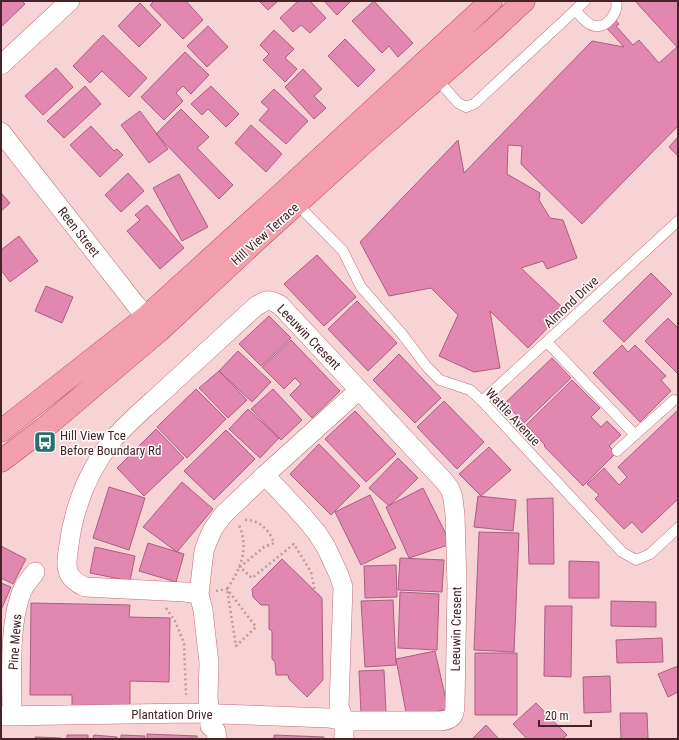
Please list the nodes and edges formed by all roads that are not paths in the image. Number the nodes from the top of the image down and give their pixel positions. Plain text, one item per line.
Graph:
1 (70, 1) edge
2 (491, 1) edge
3 (524, 1) edge
4 (585, 1) edge
5 (616, 1) edge
6 (575, 10) junction
7 (1, 65) edge
8 (437, 79) junction
9 (1, 132) edge
10 (297, 204) junction
11 (678, 222) edge
12 (152, 324) junction
13 (547, 342) junction
14 (359, 390) junction
15 (674, 400) dead end
16 (482, 401) junction
17 (1, 430) edge
18 (634, 435) junction
19 (617, 451) dead end
20 (1, 461) edge
21 (265, 475) junction
22 (678, 528) edge
23 (35, 572) dead end
24 (199, 594) junction
25 (6, 716) edge
26 (210, 729) edge
27 (344, 730) edge

1 - 7 street
2 - 12 main road, Hill View Terrace
3 - 8 main road, Hill View Terrace
4 - 6 lane
5 - 6 lane
6 - 8 lane
8 - 10 main road, Hill View Terrace
9 - 12 street, Reen Street
10 - 12 main road, Hill View Terrace
10 - 16 lane, Wattle Avenue
11 - 13 lane, Almond Drive
12 - 17 main road, Hill View Terrace
12 - 20 main road, Hill View Terrace
13 - 16 lane, Almond Drive
13 - 18 lane
14 - 21 street
14 - 24 street, Leeuwin Cresent
14 - 27 street, Leeuwin Cresent
15 - 18 lane
16 - 22 lane, Wattle Avenue
18 - 19 lane
21 - 24 street
21 - 27 street
23 - 25 street, Pine Mews
24 - 26 street
25 - 26 street, Plantation Drive
26 - 27 street, Plantation Drive

